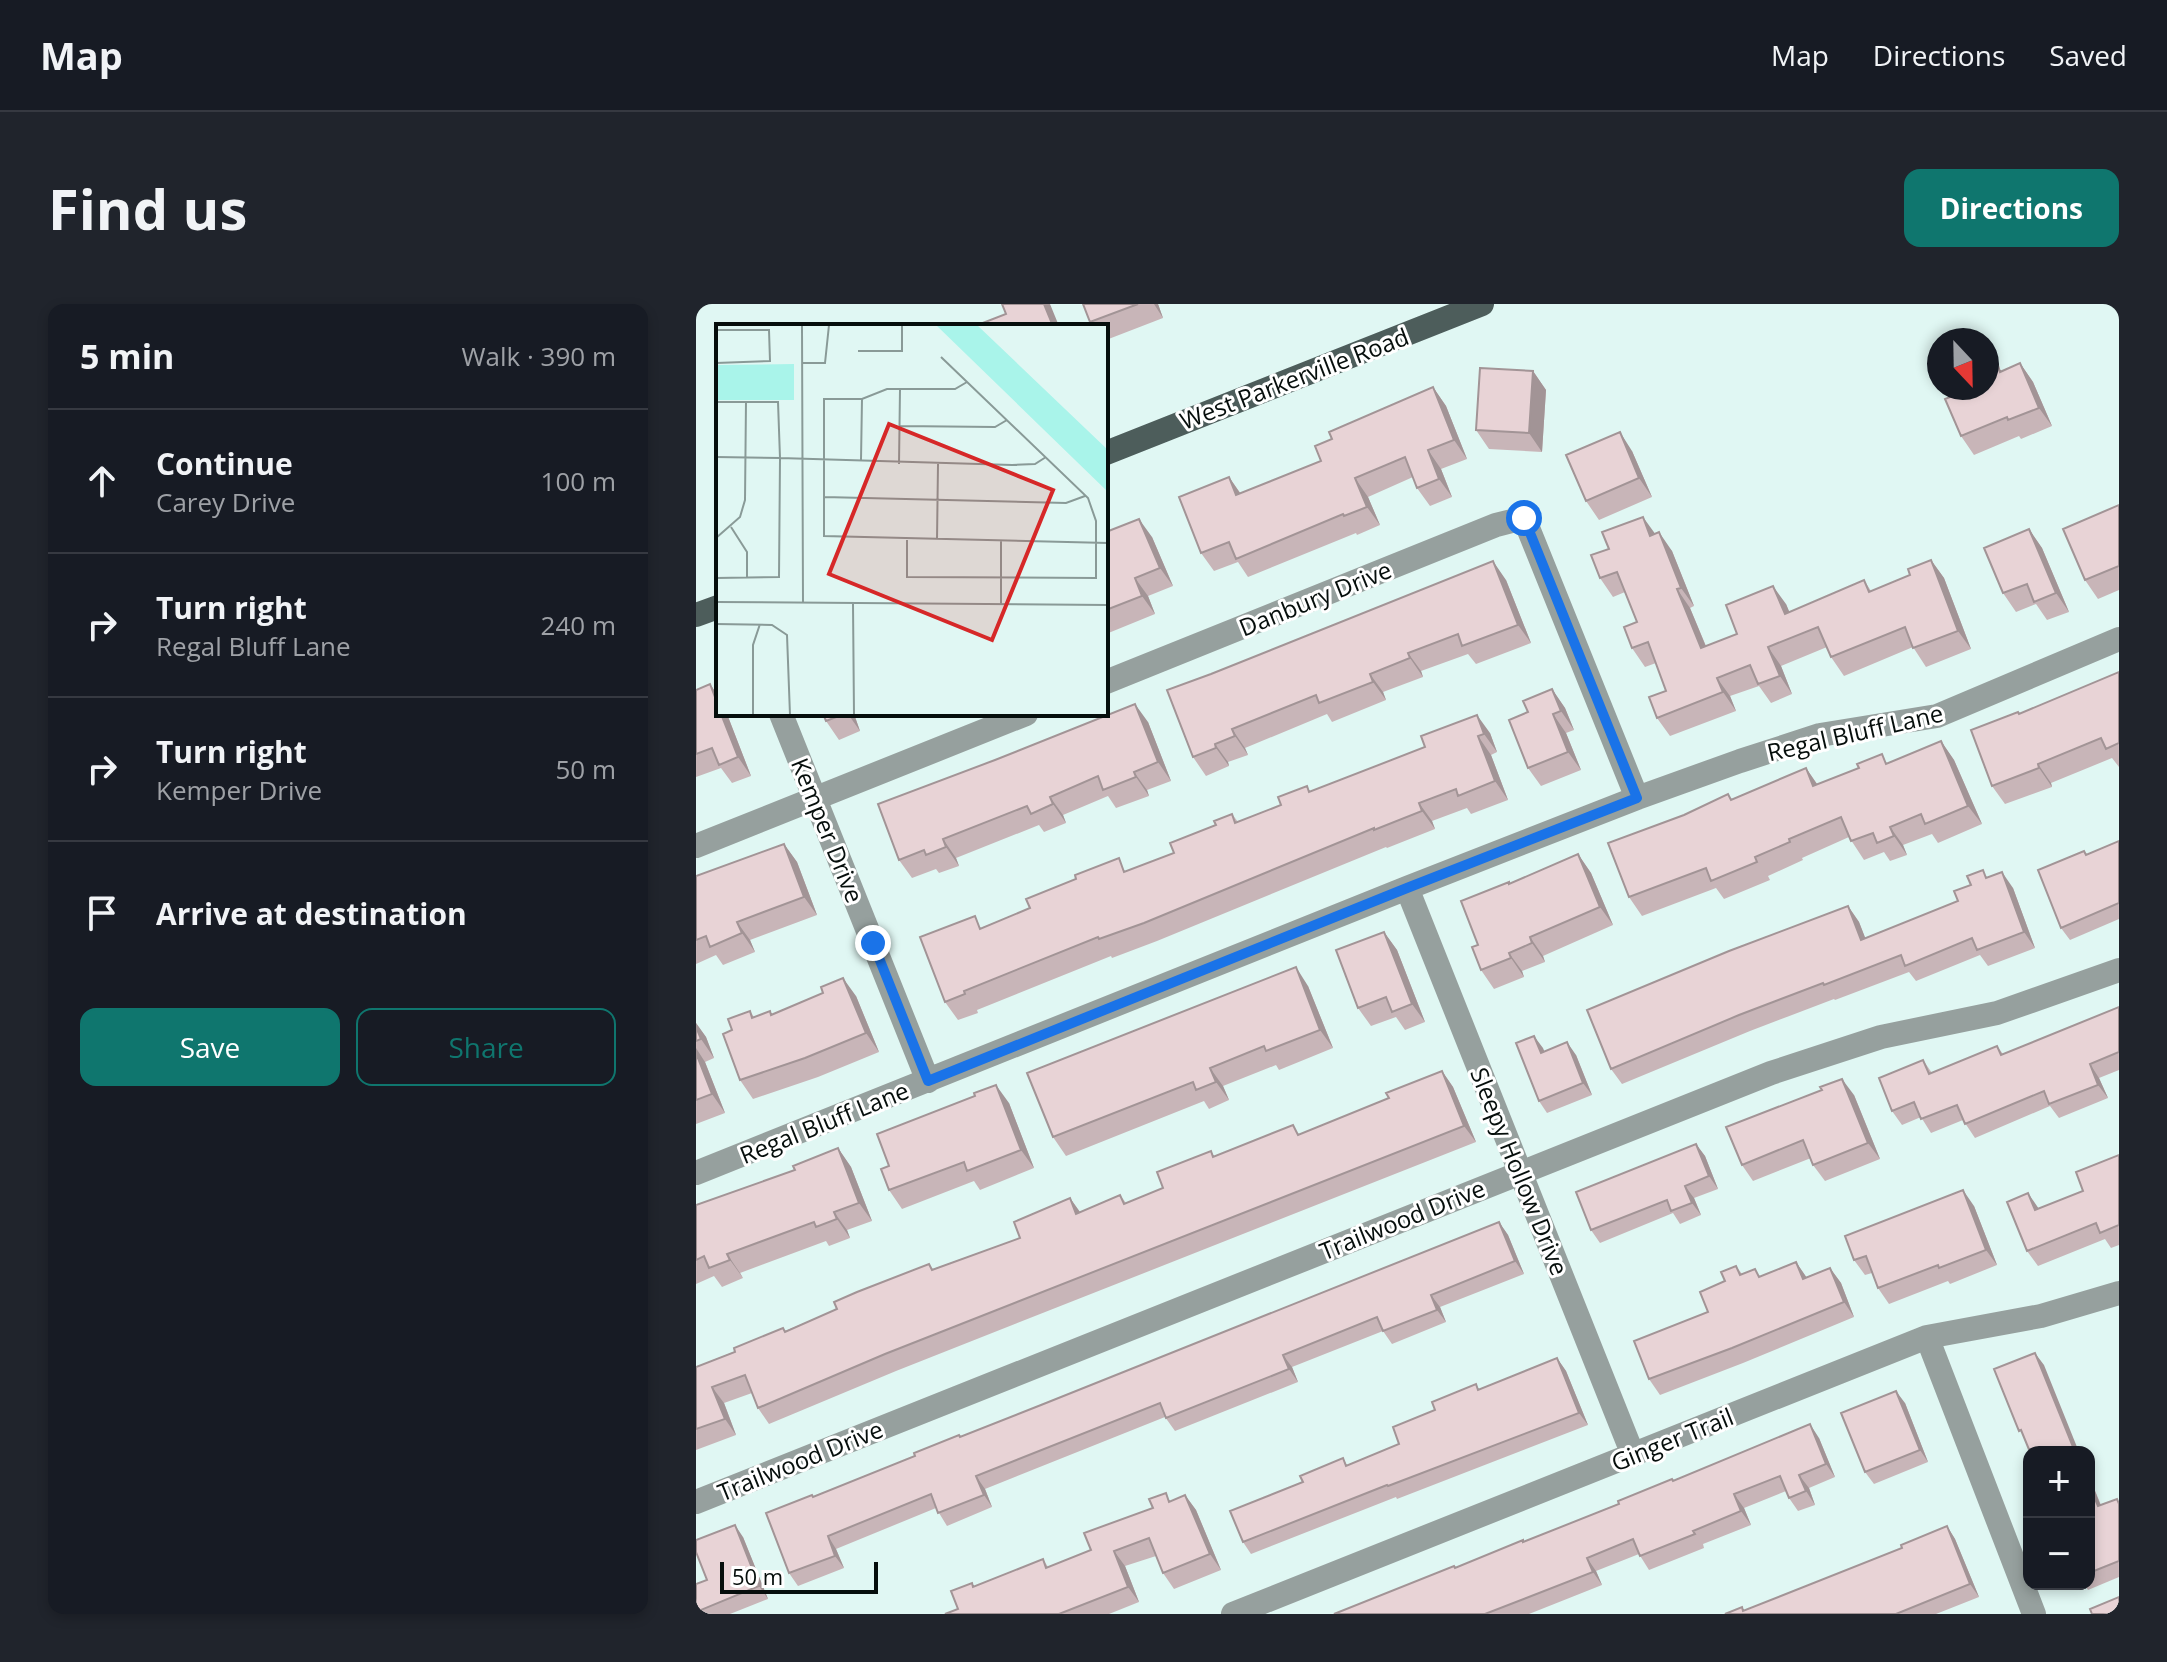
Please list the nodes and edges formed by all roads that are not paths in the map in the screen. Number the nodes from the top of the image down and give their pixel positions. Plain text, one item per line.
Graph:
1 (1482, 304) edge
2 (1108, 452) edge
3 (716, 608) edge
4 (696, 615) edge
5 (2119, 639) edge
6 (1108, 681) edge
7 (782, 716) edge
8 (1021, 716) edge
9 (1637, 798) junction
10 (815, 799) junction
11 (696, 846) edge
12 (1407, 888) junction
13 (2119, 970) edge
14 (928, 1081) junction
15 (1520, 1172) junction
16 (696, 1173) edge
17 (2119, 1293) edge
18 (1927, 1337) junction
19 (1633, 1455) junction
20 (696, 1502) edge
21 (1233, 1614) edge
22 (2034, 1614) edge

1 - 2 main road, West Parkerville Road
3 - 4 main road
5 - 9 street, Regal Bluff Lane
6 - 9 street, Danbury Drive
7 - 10 street, Kemper Drive
8 - 10 street
9 - 12 street, Regal Bluff Lane
10 - 11 street
10 - 14 street, Kemper Drive
12 - 14 street, Regal Bluff Lane
12 - 15 street, Sleepy Hollow Drive
13 - 15 street, Trailwood Drive
14 - 16 street, Regal Bluff Lane
15 - 19 street, Sleepy Hollow Drive
15 - 20 street, Trailwood Drive
17 - 18 street, Ginger Trail
18 - 19 street, Ginger Trail
18 - 22 street
19 - 21 street, Ginger Trail

